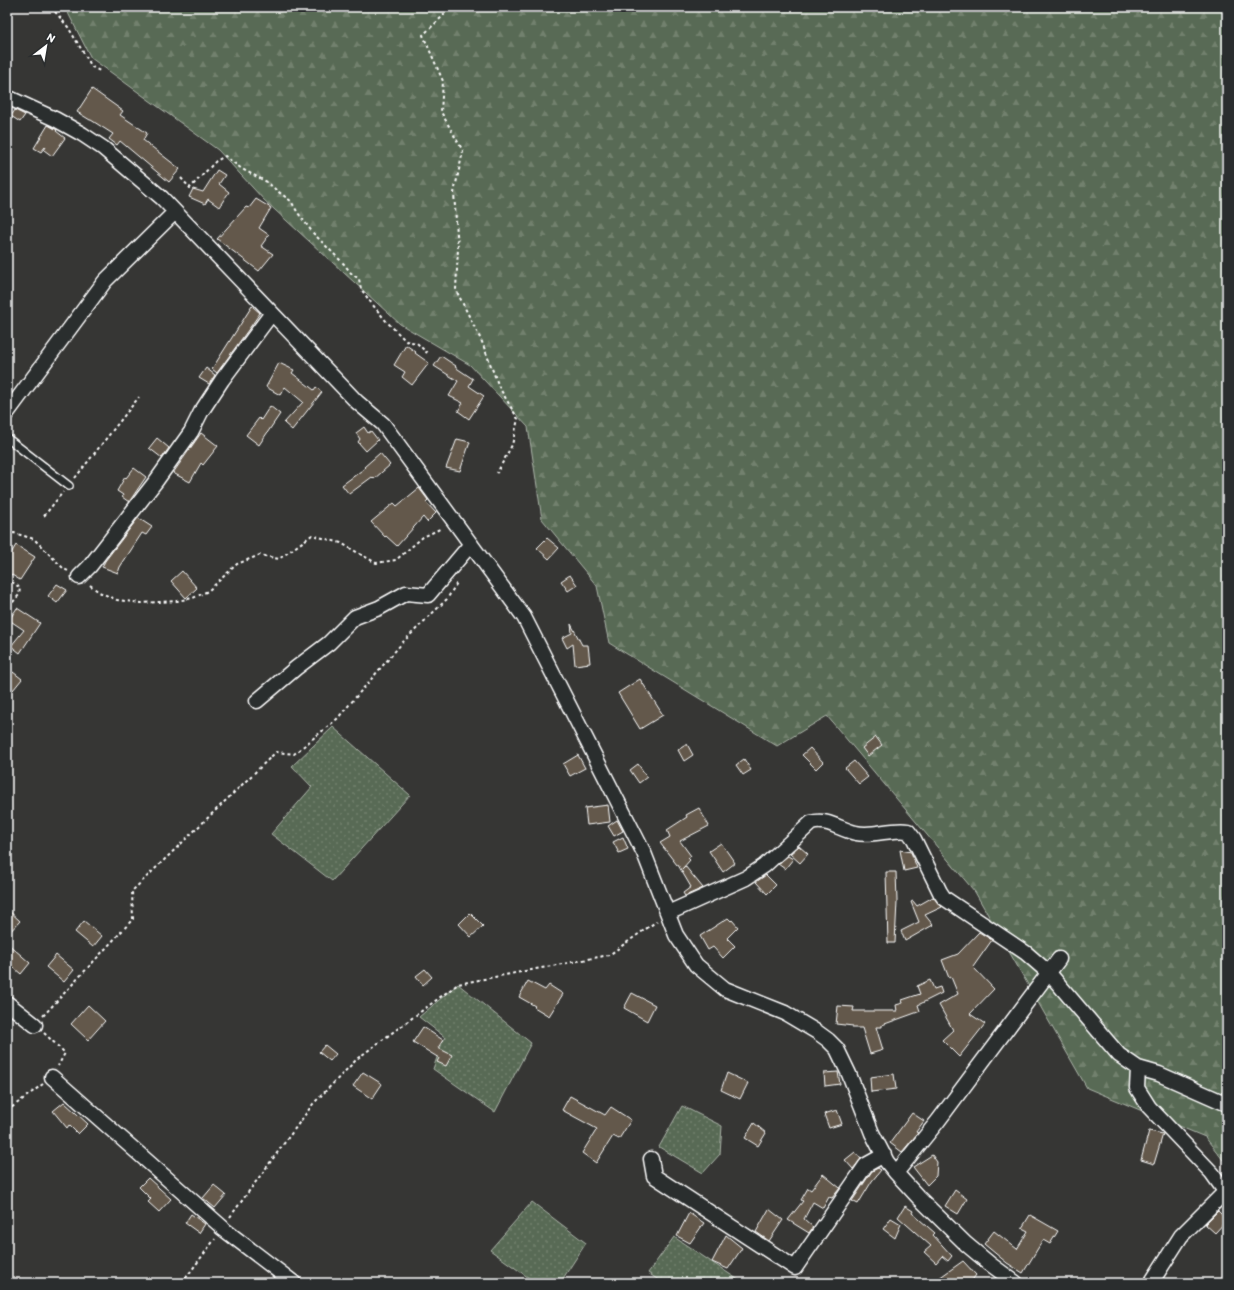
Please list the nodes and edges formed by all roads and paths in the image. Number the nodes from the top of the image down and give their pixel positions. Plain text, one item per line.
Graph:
1 (51, 7) edge
2 (443, 7) edge
3 (100, 71) dead end
4 (7, 97) edge
5 (181, 178) dead end
6 (175, 212) junction
7 (272, 314) junction
8 (426, 353) dead end
9 (139, 397) dead end
10 (7, 413) edge
11 (7, 438) edge
12 (497, 473) dead end
13 (69, 486) junction
14 (44, 516) dead end
15 (455, 522) junction
16 (7, 535) edge
17 (471, 544) junction
18 (79, 577) junction
19 (7, 578) edge
20 (460, 579) dead end
21 (7, 609) edge
22 (256, 701) dead end
23 (668, 913) junction
24 (1059, 960) dead end
25 (1049, 973) junction
26 (7, 1003) edge
27 (35, 1025) junction
28 (1138, 1068) junction
29 (52, 1077) junction
30 (1227, 1104) edge
31 (7, 1111) edge
32 (884, 1155) junction
33 (651, 1159) dead end
34 (896, 1173) junction
35 (1226, 1193) edge
36 (223, 1228) junction
37 (182, 1283) edge
38 (294, 1283) edge
39 (1016, 1283) edge
40 (1151, 1283) edge

1 - 3 path
2 - 12 path
4 - 6 street
5 - 8 path
6 - 7 street
6 - 10 street
7 - 15 street
7 - 18 street
9 - 13 path
11 - 13 lane
13 - 14 path
15 - 17 street
15 - 18 path
16 - 18 path
17 - 22 street
17 - 23 street
19 - 21 path
20 - 27 path
23 - 25 street
23 - 32 street
23 - 36 path
24 - 25 street
25 - 28 street
25 - 34 street
26 - 27 street
27 - 29 path
28 - 30 street
28 - 35 street
29 - 31 path
29 - 36 street
32 - 33 street
32 - 34 street
34 - 39 street
35 - 40 street
36 - 37 path
36 - 38 street

